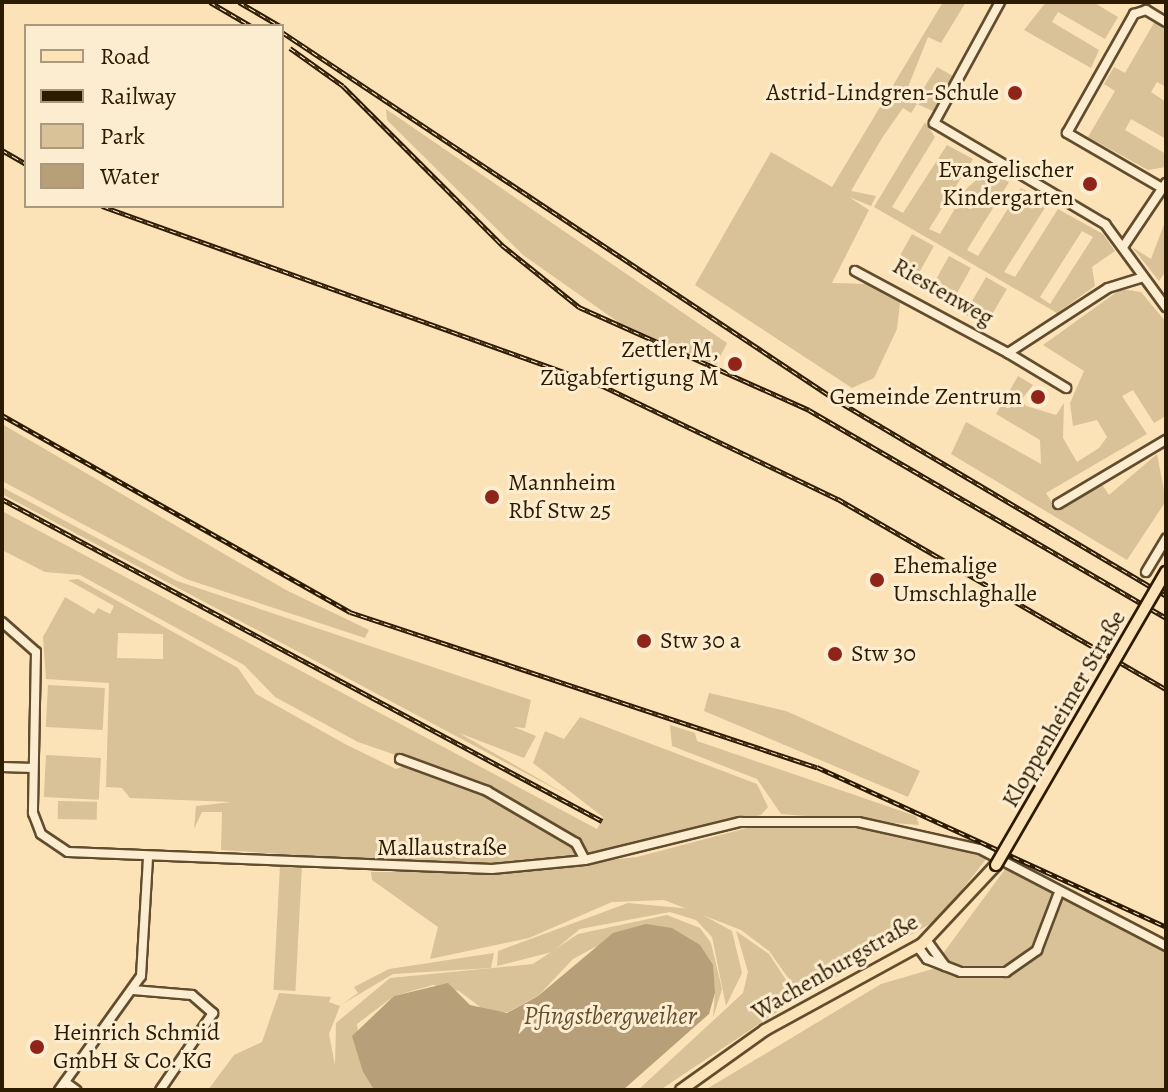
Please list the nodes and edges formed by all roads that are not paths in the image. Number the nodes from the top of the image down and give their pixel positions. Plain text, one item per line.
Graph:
1 (1000, 2) edge
2 (1166, 22) edge
3 (1164, 185) edge
4 (1123, 247) junction
5 (855, 271) dead end
6 (1143, 277) junction
7 (1166, 307) edge
8 (1008, 353) junction
9 (1066, 388) dead end
10 (1166, 440) edge
11 (1058, 504) dead end
12 (1166, 539) edge
13 (1146, 572) dead end
14 (1166, 572) edge
15 (2, 622) edge
16 (400, 759) dead end
17 (2, 767) edge
18 (33, 768) junction
19 (148, 857) junction
20 (585, 860) junction
21 (996, 865) joint
22 (1058, 895) junction
23 (922, 944) junction
24 (1166, 946) edge
25 (133, 990) junction
26 (62, 1086) edge
27 (76, 1090) edge
28 (160, 1090) edge
29 (681, 1090) edge

1 - 4 street
2 - 3 street
3 - 4 street
4 - 6 street
5 - 8 street, Riestenweg
6 - 7 street
6 - 8 street, Riestenweg
8 - 9 street, Riestenweg
10 - 11 street
12 - 13 street
14 - 21 main road, Kloppenheimer Straße, bridge
15 - 18 street, Mallaustraße
16 - 20 street
17 - 18 street
18 - 19 street, Mallaustraße
19 - 20 street, Mallaustraße
19 - 25 street
20 - 22 street, Mallaustraße
21 - 23 main road, Wachenburgstraße
22 - 23 street
22 - 24 street, Mallaustraße
23 - 29 main road, Wachenburgstraße
25 - 26 street
25 - 28 street
26 - 27 street

